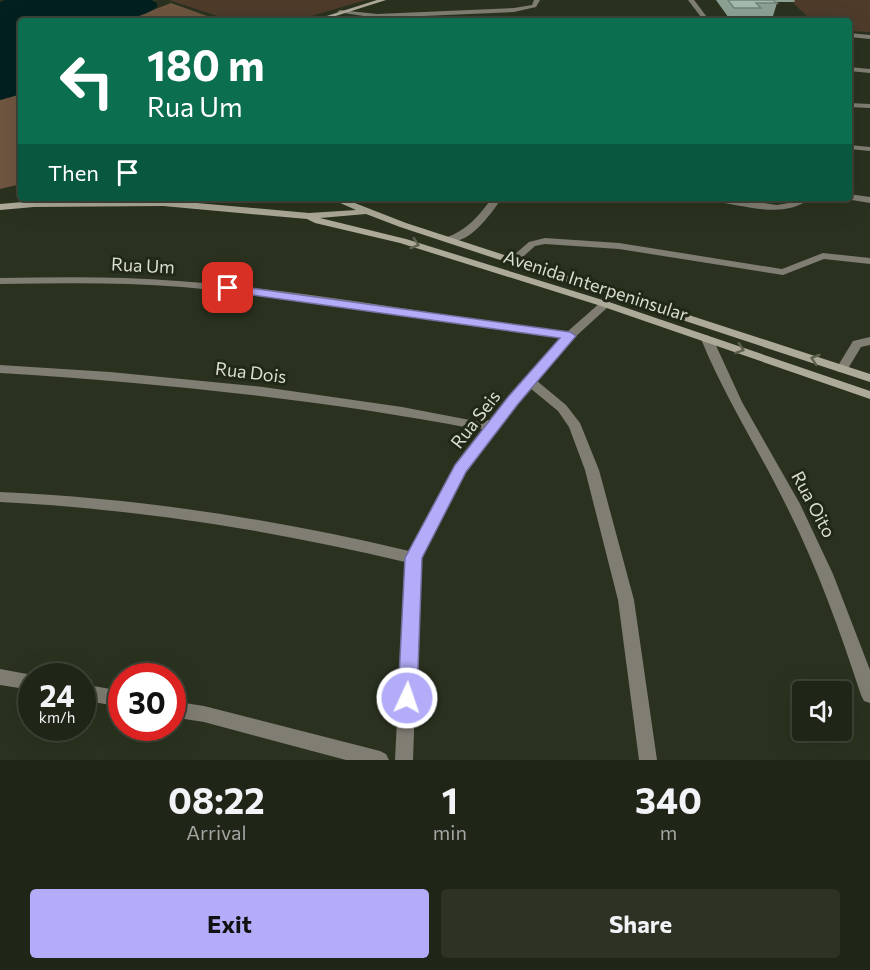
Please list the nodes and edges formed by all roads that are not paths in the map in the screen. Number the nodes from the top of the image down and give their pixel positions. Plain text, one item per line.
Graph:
1 (383, 0) edge
2 (537, 0) edge
3 (691, 0) edge
4 (340, 12) junction
5 (323, 18) edge
6 (705, 18) edge
7 (852, 35) edge
8 (870, 37) edge
9 (852, 69) edge
10 (870, 71) edge
11 (852, 105) edge
12 (870, 106) edge
13 (852, 147) edge
14 (870, 149) edge
15 (852, 197) edge
16 (18, 200) edge
17 (870, 200) edge
18 (341, 201) edge
19 (494, 201) edge
20 (732, 201) edge
21 (800, 201) edge
22 (0, 206) edge
23 (368, 213) junction
24 (309, 216) junction
25 (356, 228) junction
26 (448, 240) junction
27 (512, 261) junction
28 (870, 261) edge
29 (0, 281) edge
30 (605, 304) junction
31 (570, 336) junction
32 (707, 339) junction
33 (870, 341) edge
34 (0, 369) edge
35 (842, 369) junction
36 (870, 378) edge
37 (530, 382) junction
38 (870, 395) edge
39 (495, 424) junction
40 (0, 497) edge
41 (413, 558) junction
42 (0, 677) edge
43 (18, 680) edge
44 (870, 695) edge
45 (186, 711) edge
46 (380, 760) edge
47 (404, 760) edge
48 (648, 760) edge

1 - 4 street
2 - 4 street
3 - 6 street
4 - 5 street
7 - 8 street
9 - 10 street
11 - 12 street
13 - 14 street
15 - 17 street
16 - 22 street
18 - 23 street
19 - 26 street
20 - 21 street
22 - 24 street, Avenida Interpeninsular
23 - 24 street, Avenida Interpeninsular
23 - 25 street
23 - 25 street
23 - 26 street, Avenida Interpeninsular
24 - 25 street, Avenida Interpeninsular
25 -> 30 street, Avenida Interpeninsular
26 - 27 street, Avenida Interpeninsular
27 - 28 street
35 -> 27 street, Avenida Interpeninsular
29 - 31 street, Rua Um
30 - 31 street, Rua Seis
30 - 32 street, Avenida Interpeninsular
31 - 37 street, Rua Seis
32 -> 38 street, Avenida Interpeninsular
32 - 44 street, Rua Oito
33 - 35 street
34 - 39 street, Rua Dois
35 - 36 street, Avenida Interpeninsular
37 - 39 street, Rua Seis
37 - 48 street
39 - 41 street, Rua Seis
40 - 41 street
41 - 47 street, Rua Seis
42 - 43 street
45 - 46 street

